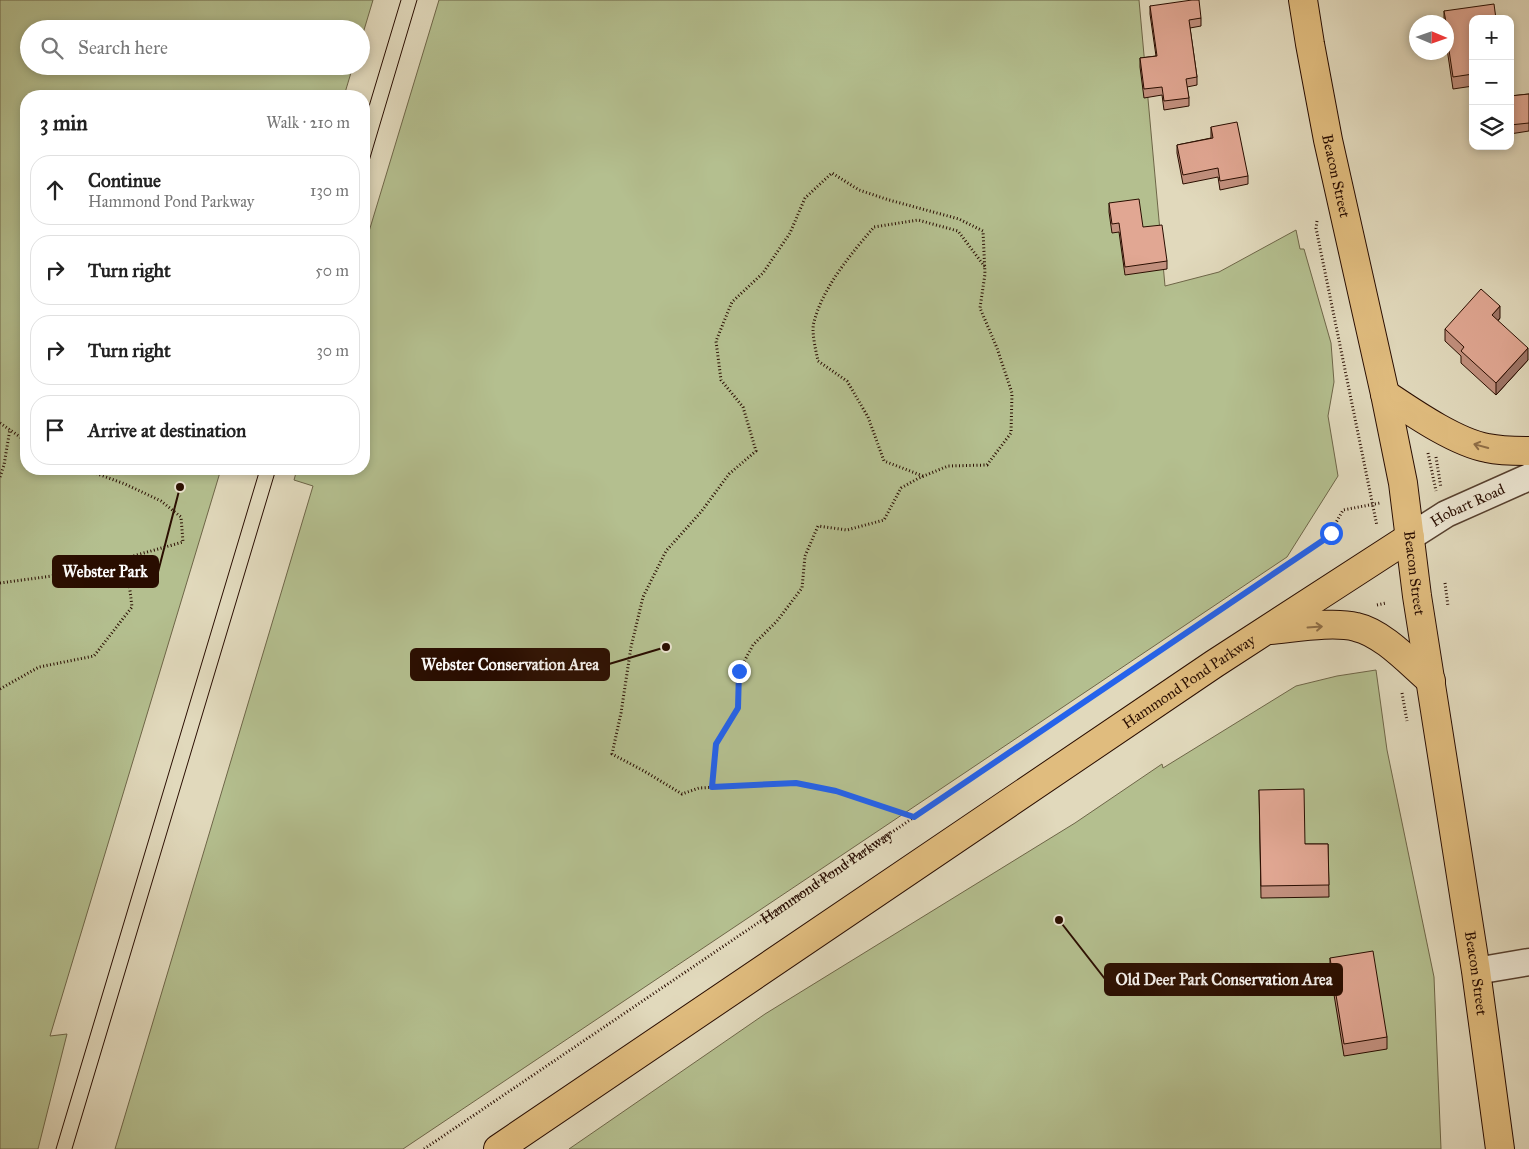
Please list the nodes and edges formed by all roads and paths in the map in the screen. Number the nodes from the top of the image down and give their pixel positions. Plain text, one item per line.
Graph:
1 (1303, 0) edge
2 (985, 267) junction
3 (1385, 394) junction
4 (0, 423) edge
5 (10, 429) junction
6 (20, 436) edge
7 (1427, 444) dead end
8 (1529, 451) edge
9 (1435, 456) dead end
10 (100, 475) edge
11 (924, 476) junction
12 (0, 477) edge
13 (1529, 477) edge
14 (1442, 494) dead end
15 (1438, 498) dead end
16 (1368, 505) dead end
17 (1410, 537) junction
18 (126, 558) junction
19 (0, 583) edge
20 (1386, 603) dead end
21 (1377, 605) dead end
22 (1266, 630) junction
23 (1432, 681) junction
24 (0, 689) edge
25 (712, 787) junction
26 (914, 817) junction
27 (1529, 962) edge
28 (1476, 971) junction
29 (424, 1149) edge
30 (498, 1149) edge
31 (1500, 1149) edge

1 - 3 main road, Beacon Street
2 - 11 path
2 - 11 path
2 - 25 path
8 -> 3 main road
3 - 17 main road, Beacon Street
4 - 5 path
5 - 6 path
5 - 12 path
7 - 15 path
9 - 14 path
10 - 18 path
11 - 25 path
13 - 17 street, Hobart Road
16 - 26 path, Hammond Pond Parkway
17 - 22 main road, Hammond Pond Parkway
17 - 23 main road, Beacon Street
18 - 19 path
18 - 24 path
20 - 21 path
22 -> 23 main road
22 - 30 main road, Hammond Pond Parkway
23 - 28 main road, Beacon Street
25 - 26 path
26 - 29 path, Hammond Pond Parkway
27 - 28 street
28 - 31 main road, Beacon Street

